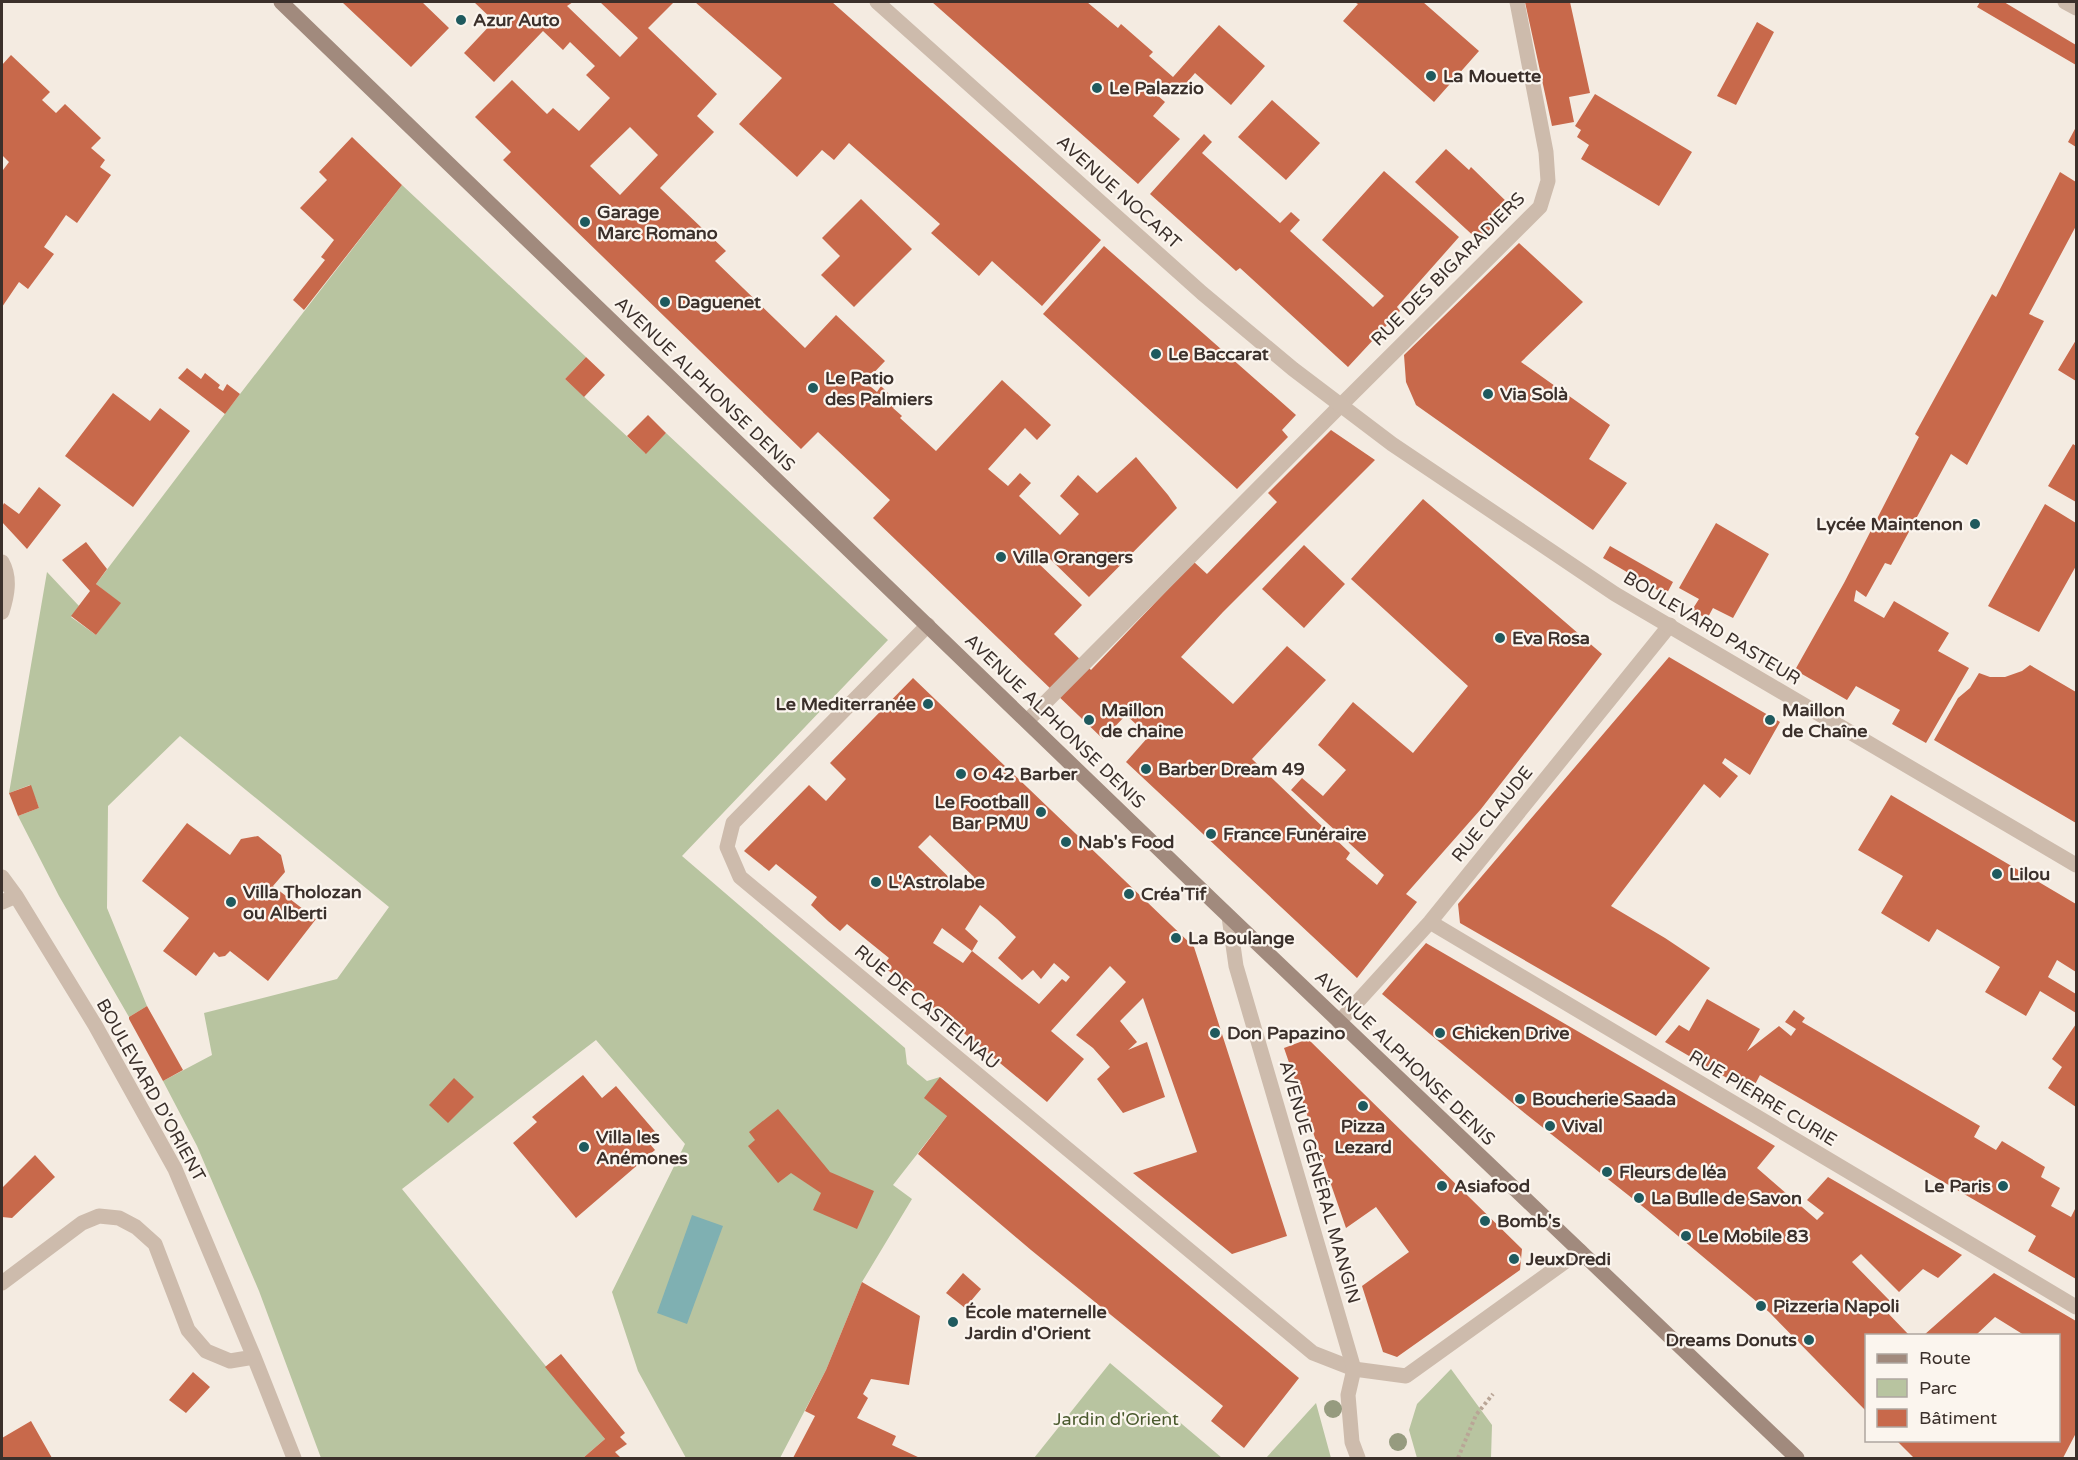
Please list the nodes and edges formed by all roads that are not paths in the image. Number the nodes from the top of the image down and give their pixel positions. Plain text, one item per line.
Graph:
1 (877, 2) edge
2 (1517, 2) edge
3 (2066, 2) edge
4 (285, 4) edge
5 (2076, 8) edge
6 (1340, 406) junction
7 (2, 562) edge
8 (2, 612) edge
9 (928, 625) junction
10 (1670, 626) junction
11 (1027, 721) junction
12 (2076, 866) edge
13 (2, 877) edge
14 (9, 899) edge
15 (1229, 917) junction
16 (1430, 922) junction
17 (1339, 1022) junction
18 (1580, 1251) junction
19 (2, 1283) edge
20 (2076, 1307) edge
21 (254, 1357) junction
22 (1354, 1369) junction
23 (294, 1458) edge
24 (1358, 1458) edge
25 (1797, 1458) edge

1 - 6 street, AVENUE NOCART
2 - 6 street, RUE DES BIGARADIERS
3 - 5 street
4 - 9 main road, AVENUE ALPHONSE DENIS
6 - 10 street, BOULEVARD PASTEUR
6 - 11 street, RUE DES BIGARADIERS
7 - 8 street
9 - 11 main road, AVENUE ALPHONSE DENIS
9 - 22 street, RUE DE CASTELNAU
10 - 12 street, BOULEVARD PASTEUR
10 - 16 street, RUE CLAUDE
11 - 15 main road, AVENUE ALPHONSE DENIS
13 - 14 street, BOULEVARD D'ORIENT
14 - 21 street, BOULEVARD D'ORIENT
15 - 17 main road, AVENUE ALPHONSE DENIS
15 - 22 street, AVENUE GÉNÉRAL MANGIN
16 - 17 street, RUE CLAUDE
16 - 20 street, RUE PIERRE CURIE
17 - 18 main road, AVENUE ALPHONSE DENIS
18 - 22 street, RUE DE CASTELNAU
18 - 25 main road, AVENUE ALPHONSE DENIS
19 - 21 street
21 - 23 street, BOULEVARD D'ORIENT
22 - 24 street, AVENUE GÉNÉRAL MANGIN

